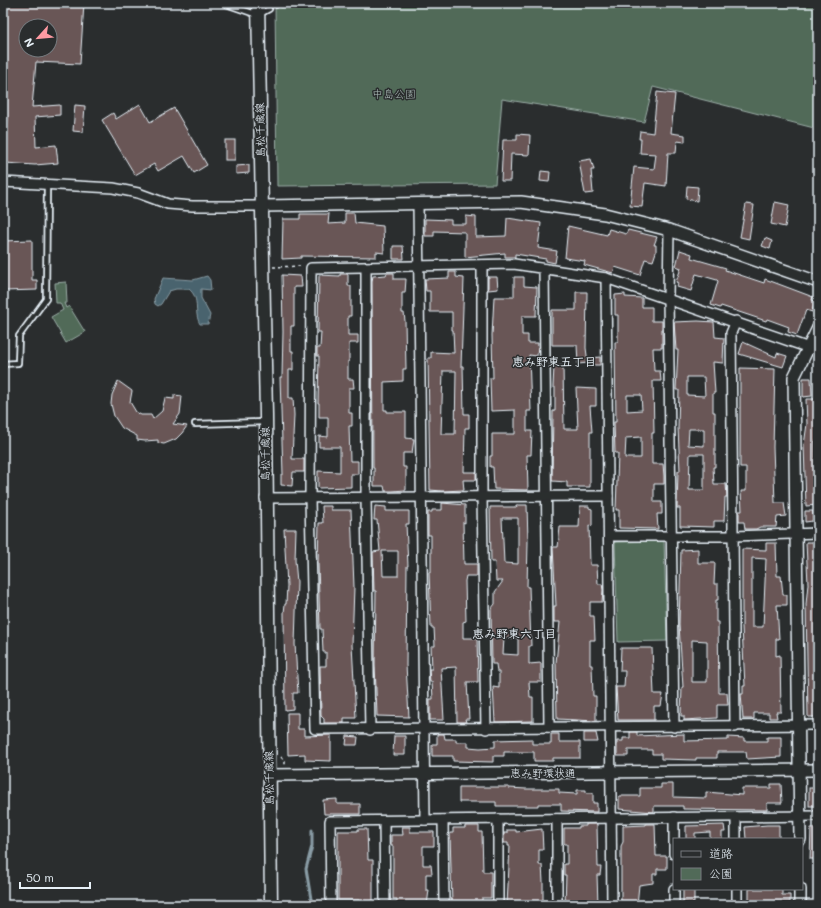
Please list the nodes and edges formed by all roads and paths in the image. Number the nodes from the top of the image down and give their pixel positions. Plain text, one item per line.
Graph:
1 (223, 3) edge
2 (262, 9) edge
3 (3, 182) edge
4 (47, 184) junction
5 (418, 203) junction
6 (262, 206) junction
7 (669, 230) junction
8 (420, 266) junction
9 (482, 266) junction
10 (273, 267) dead end
11 (312, 268) junction
12 (366, 268) junction
13 (544, 269) junction
14 (606, 278) junction
15 (818, 282) edge
16 (668, 298) junction
17 (736, 321) junction
18 (818, 328) edge
19 (814, 348) edge
20 (3, 364) edge
21 (265, 422) junction
22 (195, 424) dead end
23 (546, 496) junction
24 (608, 496) junction
25 (421, 497) junction
26 (482, 497) junction
27 (265, 498) junction
28 (310, 498) junction
29 (366, 498) junction
30 (795, 533) junction
31 (818, 533) edge
32 (609, 536) junction
33 (670, 536) junction
34 (734, 536) junction
35 (798, 725) junction
36 (818, 725) edge
37 (674, 727) junction
38 (735, 727) junction
39 (549, 728) junction
40 (610, 728) junction
41 (424, 729) junction
42 (486, 729) junction
43 (370, 730) junction
44 (799, 770) junction
45 (818, 770) edge
46 (611, 773) junction
47 (424, 774) junction
48 (269, 776) junction
49 (800, 816) junction
50 (818, 816) edge
51 (674, 817) junction
52 (736, 817) junction
53 (612, 818) junction
54 (556, 819) junction
55 (425, 820) junction
56 (443, 820) junction
57 (498, 820) junction
58 (384, 821) junction
59 (674, 838) edge
60 (736, 838) edge
61 (800, 838) edge
62 (674, 890) edge
63 (737, 890) edge
64 (800, 890) edge
65 (271, 905) edge
66 (331, 905) edge
67 (385, 905) edge
68 (444, 905) edge
69 (498, 905) edge
70 (557, 905) edge
71 (612, 905) edge
72 (674, 905) edge
73 (737, 905) edge
74 (800, 905) edge

1 - 2 lane
2 - 6 main road, 島松千歳線
3 - 4 street
4 - 6 street
4 - 20 lane
5 - 6 street
5 - 7 street
5 - 8 street
6 - 21 main road, 島松千歳線
7 - 15 street
7 - 16 street
8 - 9 street
8 - 12 street
8 - 25 street
9 - 13 street
9 - 26 street
10 - 11 path
11 - 12 street
11 - 28 street
12 - 29 street
13 - 14 street
13 - 23 street
14 - 16 street
14 - 24 street
16 - 17 street
16 - 33 street
17 - 19 street
17 - 34 street
18 - 19 street
19 - 30 street
21 - 22 lane
21 - 27 main road, 島松千歳線
23 - 24 street
23 - 26 street
23 - 39 street
24 - 32 street
25 - 26 street
25 - 29 street
25 - 41 street
26 - 42 street
27 - 28 street
27 - 48 main road, 島松千歳線
28 - 29 street
28 - 43 street
29 - 43 street
30 - 31 street
30 - 34 street
30 - 35 street
32 - 33 street
32 - 40 street
33 - 34 street
33 - 37 street
34 - 38 street
35 - 36 street
35 - 38 street
35 - 44 street
37 - 38 street
37 - 40 street
39 - 40 street
39 - 42 street
40 - 46 street
41 - 42 street
41 - 43 street
41 - 47 street
44 - 45 street, 恵み野環状通
44 - 46 street, 恵み野環状通
44 - 49 street
46 - 47 street, 恵み野環状通
46 - 53 street
47 - 48 street, 恵み野環状通
47 - 55 street
48 - 65 main road, 島松千歳線
49 - 50 street
49 - 52 street
49 - 61 street
51 - 52 street
51 - 53 street
51 - 59 street
52 - 60 street
53 - 54 street
53 - 71 street
54 - 57 street
54 - 70 street
55 - 56 street
55 - 58 street
56 - 57 street
56 - 68 street
57 - 69 street
58 - 66 street
58 - 67 street
62 - 72 street
63 - 73 street
64 - 74 street

